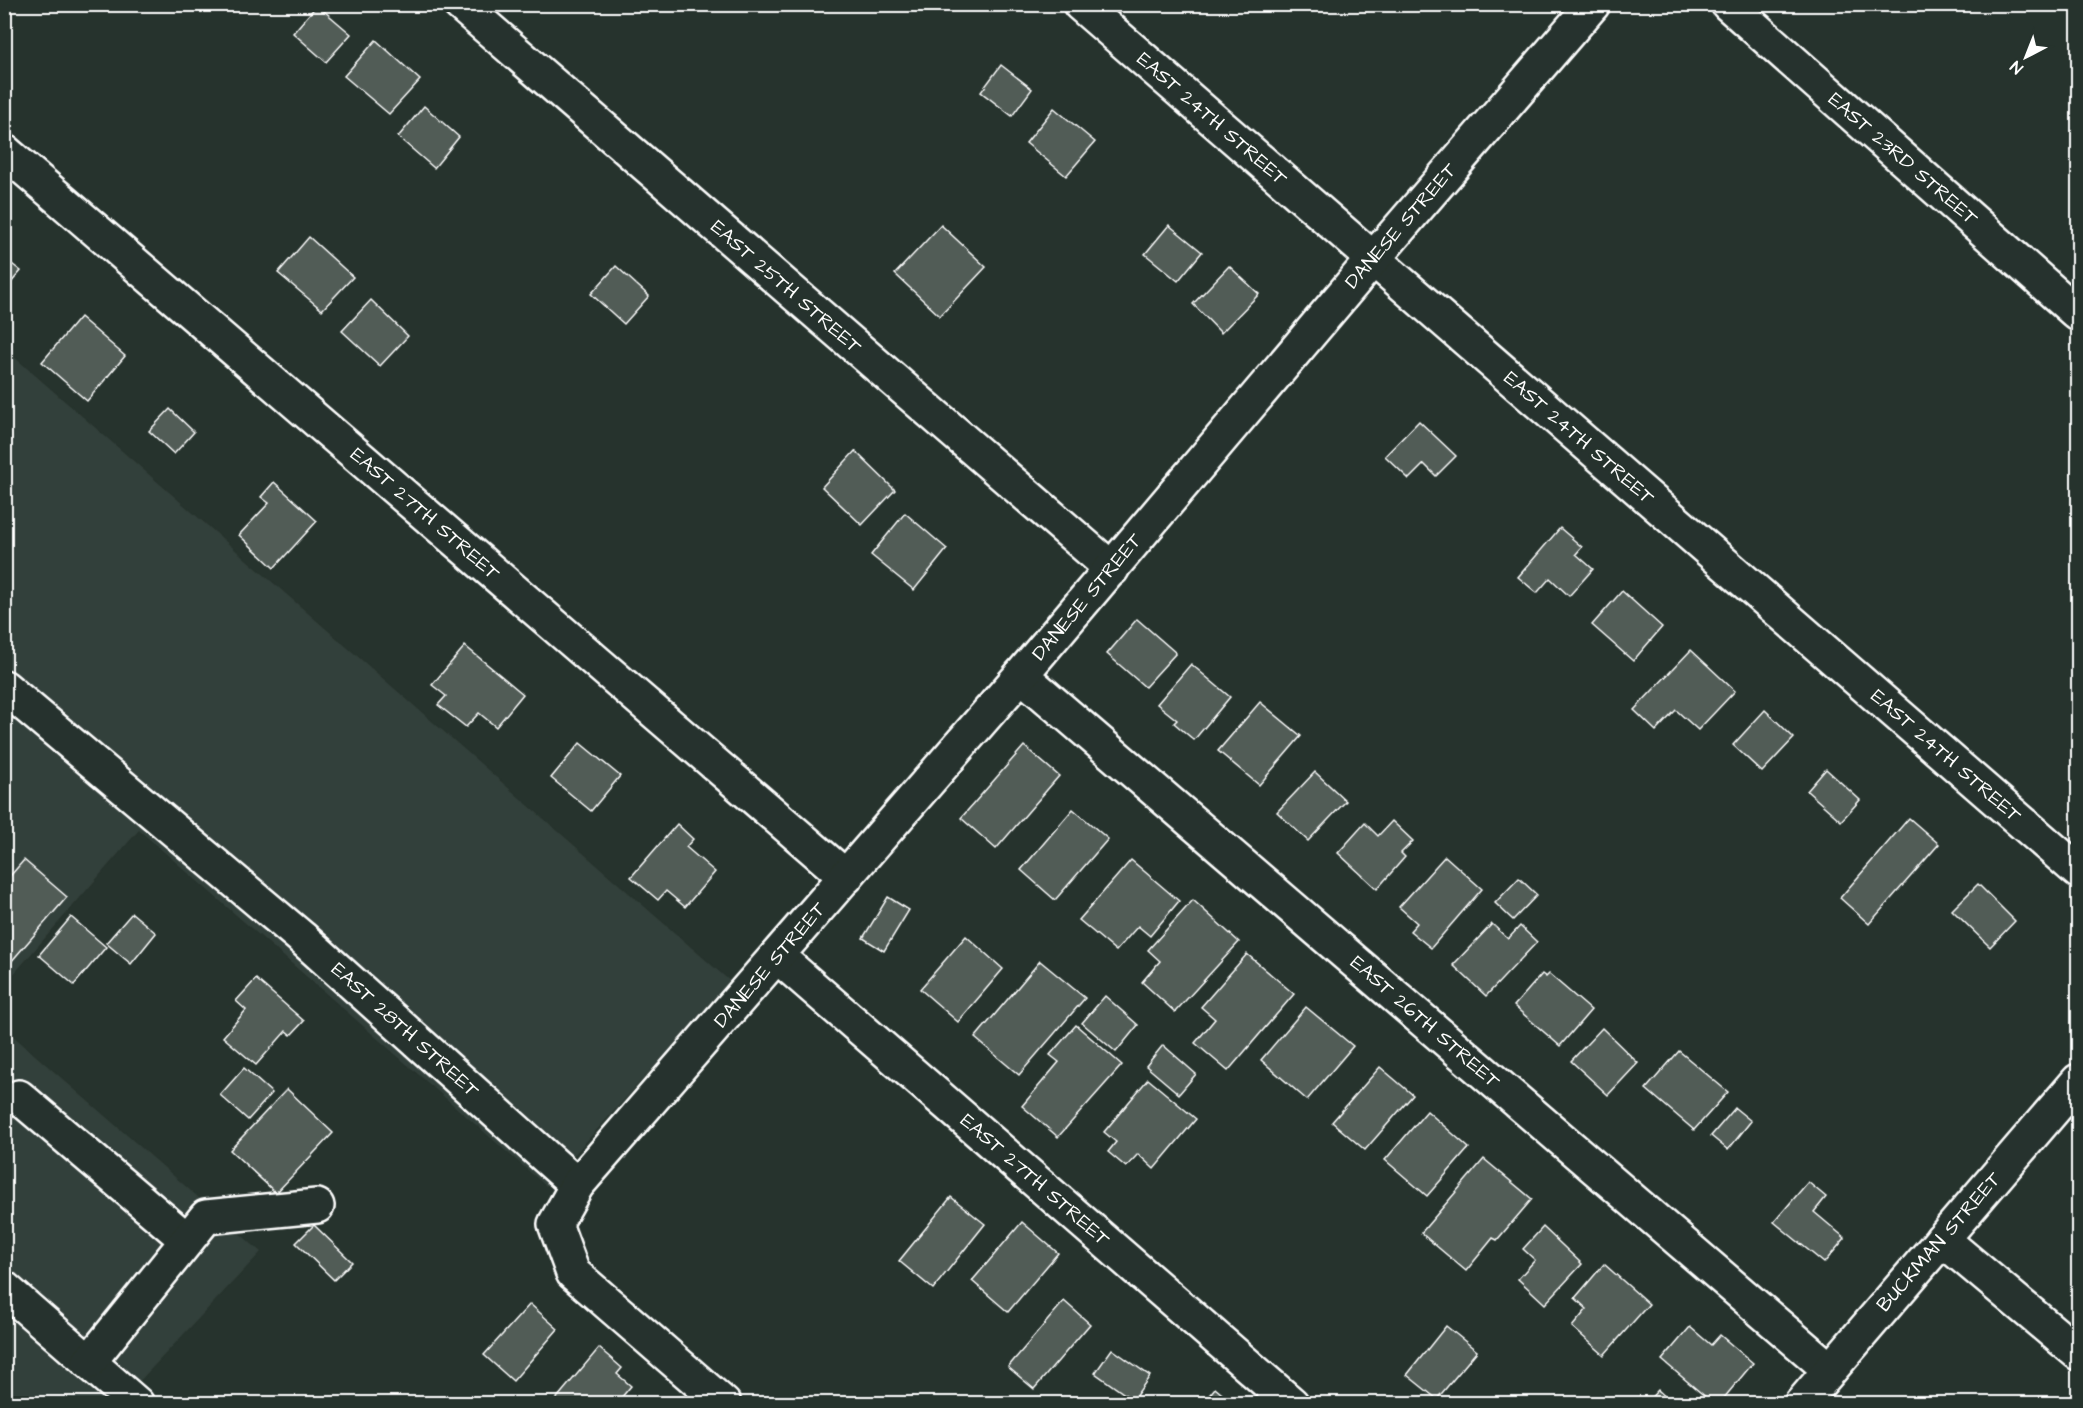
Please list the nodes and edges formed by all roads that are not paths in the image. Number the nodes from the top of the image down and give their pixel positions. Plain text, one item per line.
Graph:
1 (460, 4) edge
2 (1080, 4) edge
3 (1593, 4) edge
4 (1728, 4) edge
5 (4, 151) edge
6 (1373, 259) junction
7 (2079, 314) edge
8 (1112, 569) junction
9 (1021, 675) junction
10 (4, 687) edge
11 (2079, 871) edge
12 (846, 878) junction
13 (777, 956) junction
14 (2079, 1081) edge
15 (19, 1097) dead end
16 (577, 1185) junction
17 (317, 1206) dead end
18 (1942, 1239) junction
19 (187, 1240) junction
20 (4, 1288) edge
21 (2079, 1353) edge
22 (89, 1362) junction
23 (1829, 1369) junction
24 (137, 1404) edge
25 (724, 1404) edge
26 (1292, 1404) edge
27 (1801, 1404) edge

1 - 8 street, EAST 25TH STREET
2 - 6 street, EAST 24TH STREET
3 - 6 street, DANESE STREET
4 - 7 street, EAST 23RD STREET
5 - 12 street, EAST 27TH STREET
6 - 8 street, DANESE STREET
6 - 11 street, EAST 24TH STREET
8 - 9 street, DANESE STREET
9 - 12 street, DANESE STREET
9 - 23 street, EAST 26TH STREET
10 - 16 street, EAST 28TH STREET
12 - 13 street, DANESE STREET
13 - 16 street, DANESE STREET
13 - 26 street, EAST 27TH STREET
14 - 18 street, BUCKMAN STREET
15 - 19 street
16 - 25 street
17 - 19 street
18 - 21 street
18 - 23 street, BUCKMAN STREET
19 - 22 street
20 - 22 street
22 - 24 street
23 - 27 street, BUCKMAN STREET

